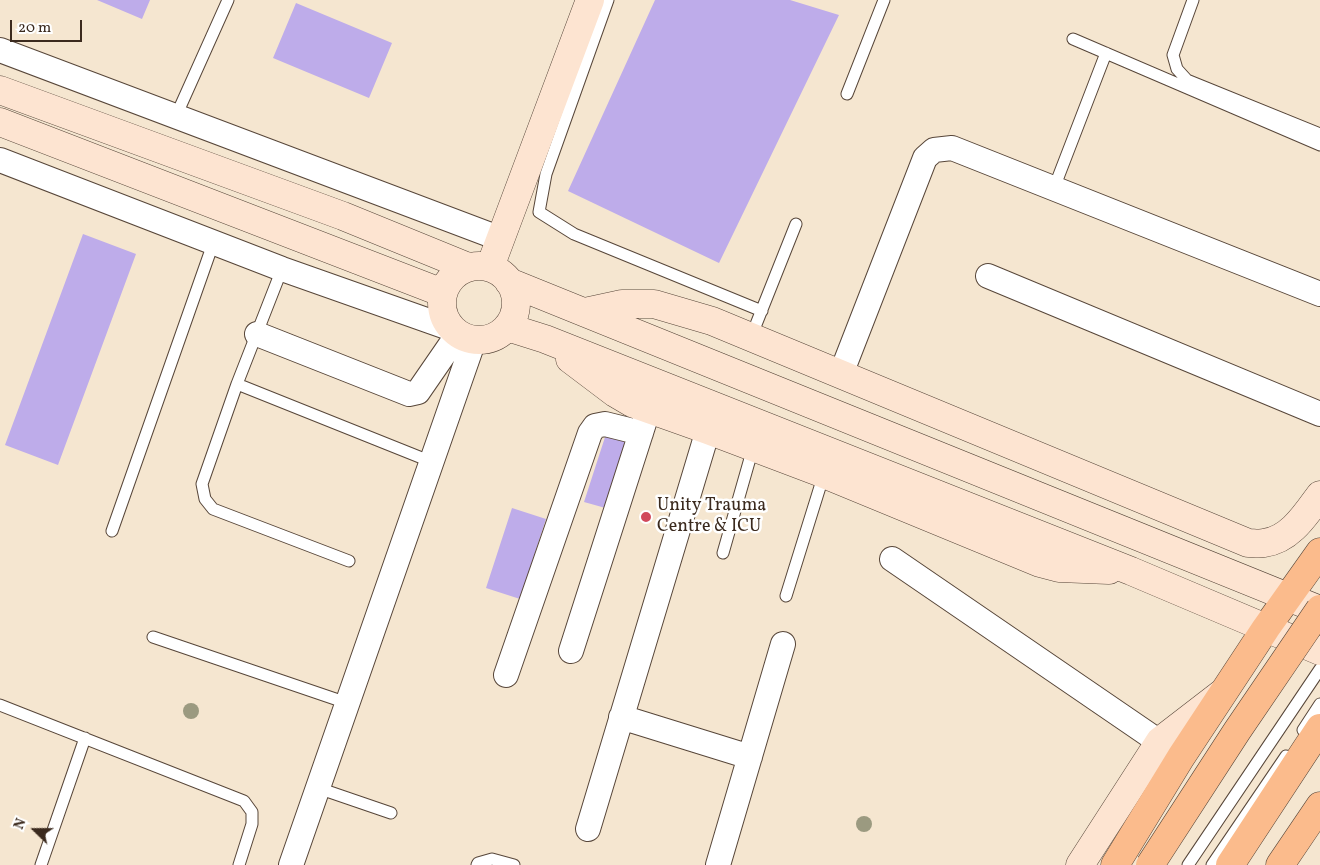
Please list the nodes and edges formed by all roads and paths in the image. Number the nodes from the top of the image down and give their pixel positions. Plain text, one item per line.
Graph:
1 (228, 0) edge
2 (590, 0) edge
3 (608, 0) edge
4 (884, 0) edge
5 (1192, 0) edge
6 (1073, 39) dead end
7 (0, 50) edge
8 (1106, 53) junction
9 (0, 90) edge
10 (847, 94) dead end
11 (176, 116) junction
12 (0, 122) edge
13 (1319, 129) edge
14 (1320, 146) edge
15 (0, 160) edge
16 (1054, 188) junction
17 (796, 224) dead end
18 (501, 239) junction
19 (214, 241) junction
20 (282, 268) junction
21 (489, 272) junction
22 (988, 276) dead end
23 (443, 293) junction
24 (1320, 294) edge
25 (762, 311) junction
26 (584, 312) junction
27 (507, 327) junction
28 (257, 334) junction
29 (461, 334) junction
30 (752, 337) junction
31 (544, 339) junction
32 (841, 374) junction
33 (238, 384) junction
34 (1320, 414) edge
35 (645, 420) junction
36 (708, 430) junction
37 (753, 448) junction
38 (432, 462) junction
39 (824, 474) junction
40 (1320, 495) edge
41 (112, 531) dead end
42 (1320, 552) edge
43 (723, 553) dead end
44 (892, 559) dead end
45 (349, 561) dead end
46 (1131, 571) junction
47 (786, 596) dead end
48 (1288, 598) junction
49 (1320, 610) edge
50 (1266, 628) junction
51 (153, 637) dead end
52 (783, 644) dead end
53 (571, 651) dead end
54 (1320, 651) edge
55 (1320, 669) edge
56 (506, 675) dead end
57 (347, 703) junction
58 (1320, 704) edge
59 (0, 705) edge
60 (621, 717) junction
61 (1304, 736) edge
62 (85, 738) junction
63 (1170, 749) junction
64 (750, 757) junction
65 (318, 788) junction
66 (1320, 806) edge
67 (391, 813) dead end
68 (588, 829) dead end
69 (1285, 864) edge
70 (41, 865) edge
71 (239, 865) edge
72 (291, 865) edge
73 (476, 865) edge
74 (514, 865) edge
75 (718, 865) edge
76 (1080, 865) edge
77 (1115, 865) edge
78 (1150, 865) edge
79 (1188, 865) edge
80 (1212, 865) edge
81 (1230, 865) edge

1 - 11 lane
2 - 18 street
3 - 25 lane
4 - 10 lane
5 - 13 lane
6 - 8 lane
7 - 11 street
8 - 14 lane
8 - 16 lane
9 - 21 street
11 - 18 street
12 - 23 street
15 - 19 street
16 - 24 street
16 - 32 street
17 - 25 lane
18 - 21 street
19 - 20 street
19 - 41 lane
20 - 28 lane
20 - 29 street
21 - 23 street
21 - 26 street
21 - 27 street
22 - 34 street
23 - 29 street
25 - 30 lane
26 - 30 street
26 - 48 street
27 - 29 street
27 - 31 street
28 - 29 street
28 - 33 lane
29 - 38 street
30 - 32 street
31 - 35 street
31 - 46 street
32 - 40 street
33 - 38 lane
33 - 45 lane
35 - 36 street
35 - 53 street
35 - 56 street
36 - 37 street
36 - 60 street
37 - 39 street
37 - 43 lane
38 - 57 street
39 - 46 street
39 - 47 lane
42 - 48 highway
44 - 63 street
46 - 50 street
48 - 49 street
48 - 50 highway
49 - 78 highway, bridge
50 - 54 street
50 - 63 highway
51 - 57 lane
52 - 64 street
55 - 79 lane
57 - 65 street
58 - 61 lane
59 - 62 lane
60 - 64 street
60 - 68 street
61 - 80 lane
61 - 81 highway
62 - 70 lane
62 - 71 lane
63 - 76 street
63 - 77 highway
64 - 75 street
65 - 67 lane
65 - 72 street
66 - 69 highway
73 - 74 lane

